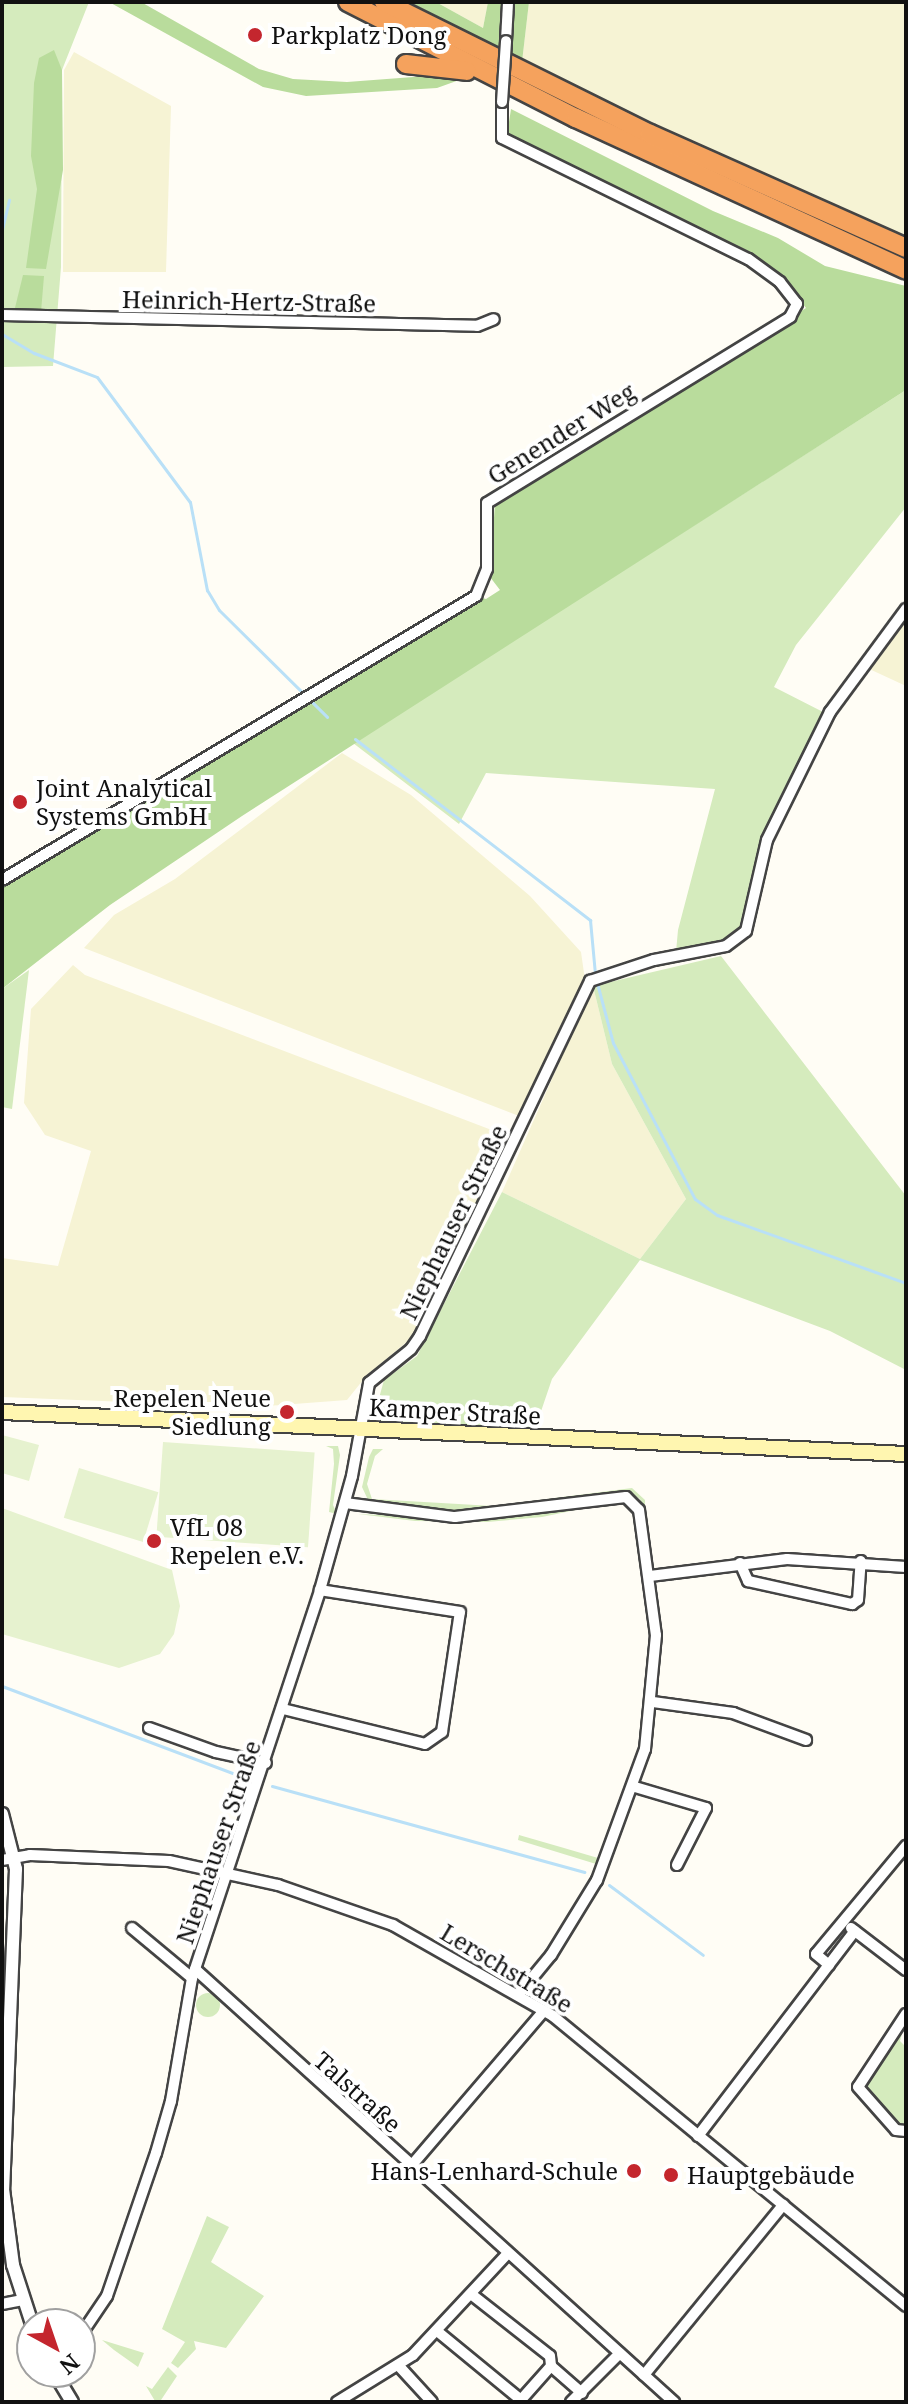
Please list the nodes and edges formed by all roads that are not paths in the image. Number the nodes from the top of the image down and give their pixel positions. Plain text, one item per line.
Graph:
1 (348, 2) edge
2 (384, 2) edge
3 (508, 2) edge
4 (406, 64) dead end
5 (502, 81) junction
6 (906, 248) edge
7 (906, 270) edge
8 (2, 315) edge
9 (494, 319) dead end
10 (906, 609) edge
11 (2, 880) edge
12 (2, 1412) edge
13 (359, 1429) junction
14 (906, 1454) edge
15 (345, 1503) junction
16 (861, 1561) junction
17 (740, 1563) junction
18 (906, 1567) edge
19 (650, 1576) junction
20 (320, 1590) junction
21 (653, 1702) junction
22 (283, 1709) junction
23 (149, 1728) dead end
24 (806, 1740) dead end
25 (266, 1763) junction
26 (635, 1787) junction
27 (2, 1814) edge
28 (906, 1846) edge
29 (8, 1859) edge
30 (677, 1865) dead end
31 (230, 1873) junction
32 (844, 1921) junction
33 (132, 1928) dead end
34 (855, 1931) junction
35 (829, 1965) junction
36 (906, 1970) edge
37 (194, 1974) junction
38 (518, 1995) junction
39 (543, 2012) junction
40 (906, 2014) edge
41 (5, 2037) edge
42 (906, 2131) edge
43 (698, 2136) junction
44 (411, 2166) junction
45 (783, 2205) junction
46 (508, 2253) junction
47 (471, 2294) junction
48 (23, 2300) junction
49 (2, 2304) edge
50 (906, 2306) edge
51 (26, 2308) edge
52 (96, 2312) edge
53 (437, 2331) junction
54 (620, 2353) junction
55 (398, 2365) junction
56 (551, 2366) junction
57 (644, 2375) junction
58 (582, 2393) junction
59 (354, 2397) edge
60 (666, 2400) edge
61 (520, 2401) edge
62 (337, 2402) edge
63 (432, 2402) edge
64 (571, 2402) edge

1 - 5 highway
2 - 6 highway
3 - 11 street, Genender Weg, bridge
4 - 5 highway
5 - 7 highway
8 - 9 street, Heinrich-Hertz-Straße
10 - 13 street, Niephauser Straße
12 - 13 main road, Kamper Straße
13 - 14 main road, Kamper Straße
13 - 15 street, Niephauser Straße
15 - 19 street
15 - 20 street, Niephauser Straße
16 - 17 street
16 - 17 street
16 - 18 street
17 - 19 street
19 - 21 street
20 - 22 street, Niephauser Straße
20 - 22 street
21 - 24 street
21 - 26 street
22 - 25 street, Niephauser Straße
23 - 25 street
25 - 31 street, Niephauser Straße
26 - 30 street
26 - 38 street
27 - 29 street
28 - 32 street
29 - 31 street, Lerschstraße
29 - 41 street
31 - 37 street, Niephauser Straße
31 - 38 street, Lerschstraße
32 - 34 street
32 - 35 street
33 - 37 street, Niephauser Straße
34 - 35 street
34 - 36 street
35 - 43 street
37 - 44 street, Talstraße
37 - 52 street, Niephauser Straße
38 - 39 street, Lerschstraße
39 - 43 street, Lerschstraße
39 - 44 street
40 - 42 street
41 - 48 street
43 - 45 street, Lerschstraße
44 - 46 street, Talstraße
45 - 50 street, Lerschstraße
45 - 57 street
46 - 47 street
46 - 54 street, Talstraße
47 - 53 street
47 - 56 street
48 - 49 street
48 - 51 street
53 - 55 street
53 - 61 street
54 - 57 street, Talstraße
54 - 58 street
55 - 59 street
55 - 63 street
56 - 58 street
56 - 61 street
57 - 60 street, Talstraße
58 - 64 street
59 - 62 street

